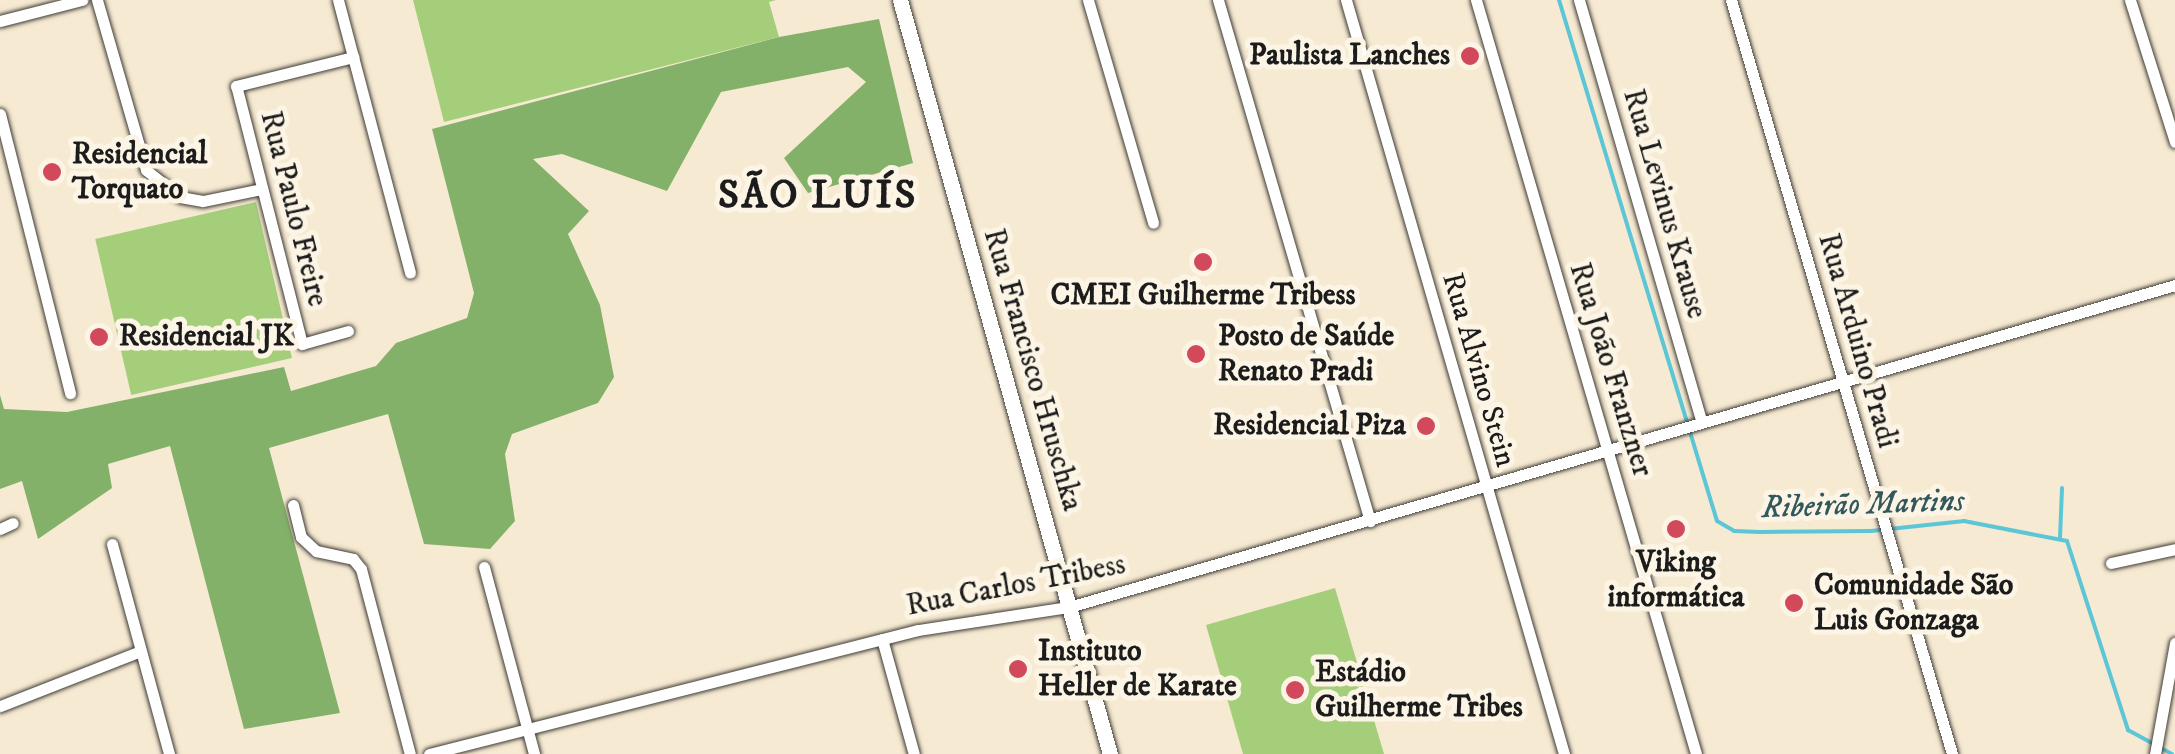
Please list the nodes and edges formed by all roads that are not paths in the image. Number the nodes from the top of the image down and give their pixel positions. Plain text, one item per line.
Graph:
1 (82, 0) edge
2 (97, 0) edge
3 (338, 0) edge
4 (900, 0) edge
5 (1088, 0) edge
6 (1218, 0) edge
7 (1346, 0) edge
8 (1476, 0) edge
9 (1579, 0) edge
10 (1730, 0) edge
11 (2130, 0) edge
12 (0, 21) edge
13 (353, 57) junction
14 (0, 114) edge
15 (2175, 142) edge
16 (262, 189) junction
17 (1153, 222) dead end
18 (410, 273) dead end
19 (2175, 285) edge
20 (348, 331) dead end
21 (1843, 381) junction
22 (70, 393) dead end
23 (1697, 424) junction
24 (1608, 450) junction
25 (1485, 487) junction
26 (292, 505) dead end
27 (1370, 522) junction
28 (13, 523) dead end
29 (0, 530) edge
30 (112, 544) dead end
31 (2175, 548) edge
32 (2111, 564) dead end
33 (484, 567) dead end
34 (1070, 607) junction
35 (882, 638) junction
36 (2175, 643) edge
37 (140, 650) junction
38 (0, 706) edge
39 (527, 727) junction
40 (168, 754) edge
41 (410, 754) edge
42 (429, 754) edge
43 (534, 754) edge
44 (914, 754) edge
45 (1110, 754) edge
46 (1564, 754) edge
47 (1696, 754) edge
48 (1952, 754) edge
49 (2155, 754) edge

1 - 12 street
2 - 16 street
3 - 13 street
4 - 34 main road, Rua Francisco Hruschka
5 - 17 street
6 - 27 street
7 - 25 street, Rua Alvino Stein
8 - 24 street, Rua João Franzner
9 - 23 street, Rua Levinus Krause
10 - 21 street, Rua Arduino Pradi
11 - 15 street
13 - 16 street, Rua Paulo Freire
13 - 18 street
14 - 22 street
16 - 20 street, Rua Paulo Freire
19 - 21 street, Rua Carlos Tribess
21 - 23 street, Rua Carlos Tribess
21 - 48 street, Rua Arduino Pradi
23 - 24 street, Rua Carlos Tribess
24 - 25 street, Rua Carlos Tribess
24 - 47 street, Rua João Franzner
25 - 27 street, Rua Carlos Tribess
25 - 46 street, Rua Alvino Stein
26 - 41 street
27 - 34 street, Rua Carlos Tribess
28 - 29 street
30 - 37 street
31 - 32 street
33 - 39 street
34 - 35 street, Rua Carlos Tribess
34 - 45 main road, Rua Francisco Hruschka
35 - 39 street, Rua Carlos Tribess
35 - 44 street
36 - 49 street
37 - 38 street
37 - 40 street
39 - 42 street, Rua Carlos Tribess
39 - 43 street

